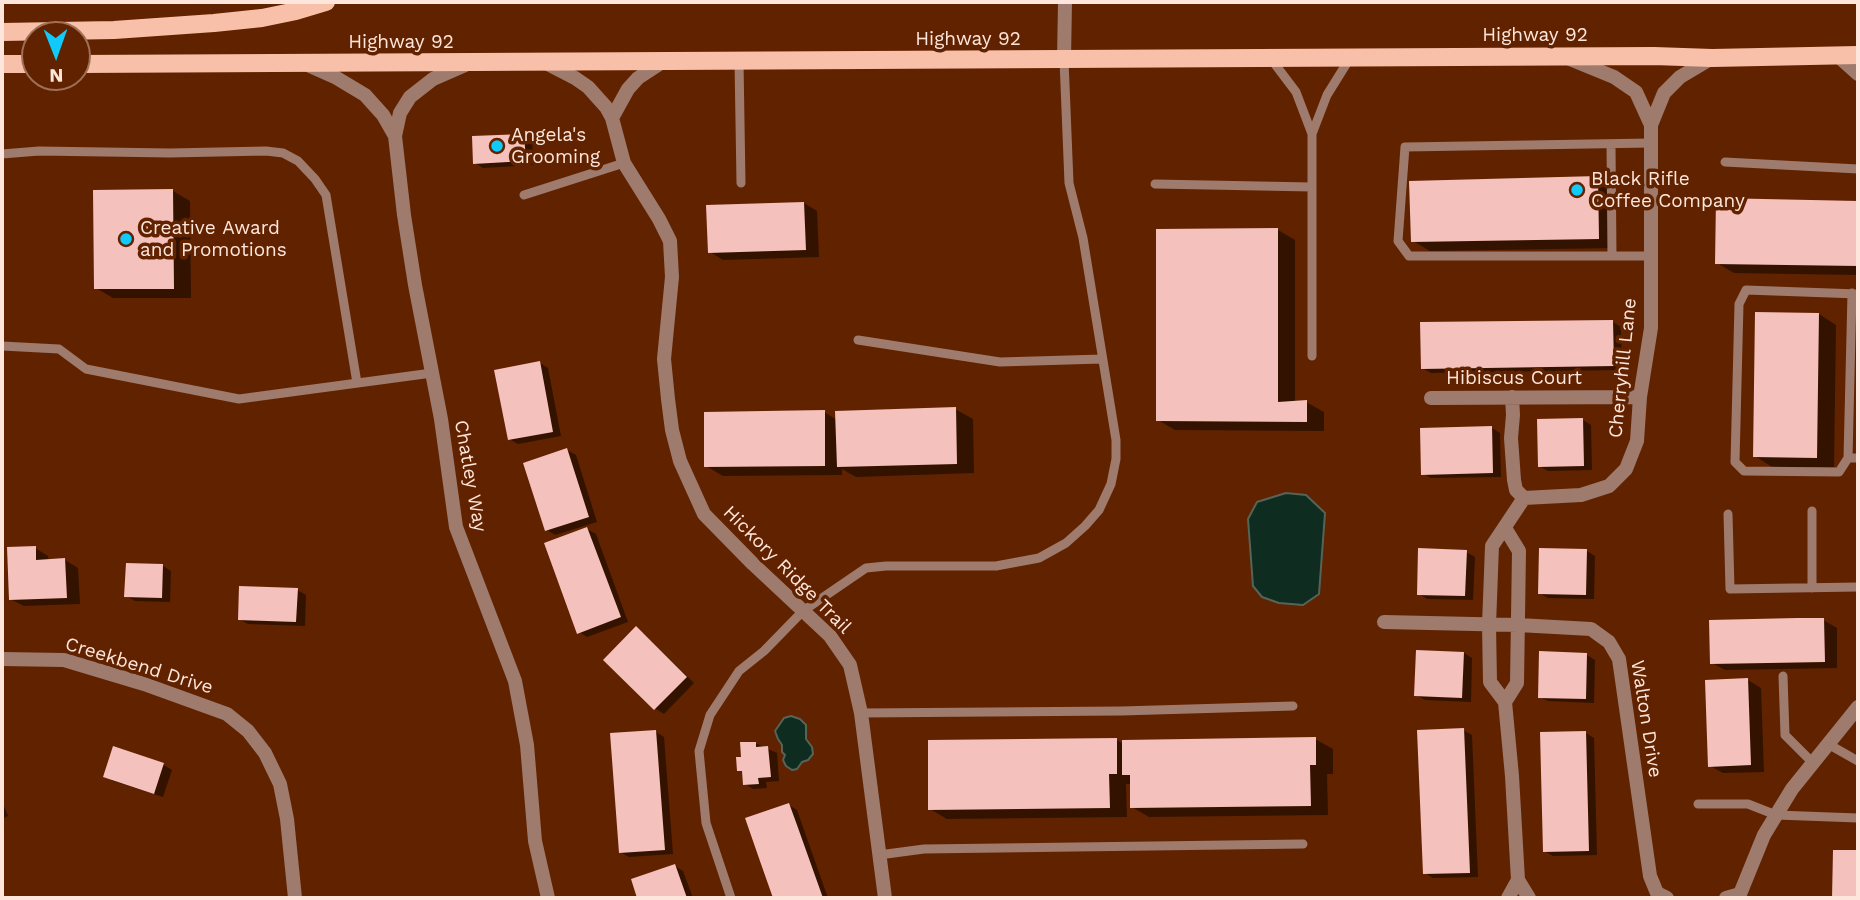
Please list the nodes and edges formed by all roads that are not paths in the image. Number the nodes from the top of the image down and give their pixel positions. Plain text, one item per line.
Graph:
1 (326, 2) edge
2 (1065, 2) edge
3 (2, 32) edge
4 (1858, 55) edge
5 (1564, 56) junction
6 (1838, 56) junction
7 (1351, 57) junction
8 (1270, 58) junction
9 (1712, 58) junction
10 (1064, 60) junction
11 (664, 61) junction
12 (739, 61) junction
13 (473, 62) junction
14 (544, 62) junction
15 (303, 63) junction
16 (2, 64) edge
17 (21, 64) edge
18 (91, 64) edge
19 (1858, 74) edge
20 (612, 118) junction
21 (1651, 125) junction
22 (1312, 134) junction
23 (395, 136) junction
24 (1651, 143) junction
25 (1611, 144) junction
26 (2, 155) edge
27 (1725, 162) dead end
28 (624, 163) junction
29 (1858, 169) edge
30 (741, 183) dead end
31 (1155, 184) dead end
32 (1312, 187) junction
33 (524, 195) dead end
34 (1612, 256) junction
35 (1652, 256) junction
36 (1855, 294) edge
37 (858, 340) dead end
38 (2, 346) edge
39 (1311, 356) dead end
40 (1102, 359) junction
41 (432, 373) junction
42 (357, 383) junction
43 (1512, 397) junction
44 (1640, 397) junction
45 (1431, 398) dead end
46 (1848, 457) junction
47 (1858, 458) edge
48 (1524, 498) junction
49 (1812, 511) dead end
50 (1728, 514) dead end
51 (1505, 528) junction
52 (1858, 587) edge
53 (1812, 588) junction
54 (803, 611) junction
55 (1384, 622) dead end
56 (1489, 625) junction
57 (1518, 625) junction
58 (2, 659) edge
59 (1783, 676) dead end
60 (1505, 702) junction
61 (1293, 706) dead end
62 (1858, 707) edge
63 (861, 713) junction
64 (1828, 744) junction
65 (1858, 761) edge
66 (1813, 763) junction
67 (1698, 804) dead end
68 (1776, 815) junction
69 (1858, 818) edge
70 (1303, 844) dead end
71 (878, 855) junction
72 (1518, 880) junction
73 (1744, 897) edge
74 (295, 898) edge
75 (548, 898) edge
76 (731, 898) edge
77 (885, 898) edge
78 (1508, 898) edge
79 (1529, 898) edge
80 (1667, 898) edge
81 (1726, 898) edge

1 - 3 main road
2 - 10 street
4 - 6 main road, Highway 92
5 - 7 main road, Highway 92
5 - 9 main road, Highway 92
5 - 21 street
6 - 9 main road, Highway 92
6 - 19 street
7 - 8 main road, Highway 92
7 - 22 lane
8 - 10 main road, Highway 92
8 - 22 lane
9 - 21 street
10 - 12 main road, Highway 92
10 - 40 lane
11 - 12 main road, Highway 92
11 - 14 main road, Highway 92
11 - 20 street
12 - 30 lane
13 - 14 main road, Highway 92
13 - 15 main road, Highway 92
13 - 23 street, Chatley Way
14 - 20 street, Hickory Ridge Trail
15 - 18 main road, Highway 92
15 - 23 street, Chatley Way
16 - 17 main road
20 - 28 street, Hickory Ridge Trail
21 - 24 street, Cherryhill Lane
22 - 32 lane
23 - 41 street, Chatley Way
24 - 25 lane
24 - 35 street, Cherryhill Lane
25 - 34 lane
25 - 34 lane
26 - 42 lane
27 - 29 lane
28 - 33 lane
28 - 54 street, Hickory Ridge Trail
31 - 32 lane
32 - 39 lane
34 - 35 lane
35 - 44 street, Cherryhill Lane
36 - 46 lane
36 - 46 lane
37 - 40 lane
38 - 42 lane
40 - 54 lane
41 - 42 lane
41 - 75 street, Chatley Way
43 - 44 street, Hibiscus Court
43 - 45 street, Hibiscus Court
43 - 48 street
44 - 48 street, Cherryhill Lane
46 - 47 lane
48 - 51 street
49 - 53 lane
50 - 53 lane
51 - 56 street
51 - 57 street
52 - 53 lane
54 - 63 street, Hickory Ridge Trail
54 - 76 lane
55 - 56 street, Walton Drive
56 - 57 street, Walton Drive
56 - 60 street
57 - 60 street
57 - 80 street, Walton Drive
58 - 74 street, Creekbend Drive
59 - 66 lane
60 - 72 street
61 - 63 lane
62 - 64 street
63 - 71 street, Hickory Ridge Trail
64 - 65 lane
64 - 66 street
66 - 68 street
67 - 68 lane
68 - 69 lane
68 - 73 street
70 - 71 lane
71 - 77 street, Hickory Ridge Trail
72 - 78 street
72 - 79 street
73 - 81 street

